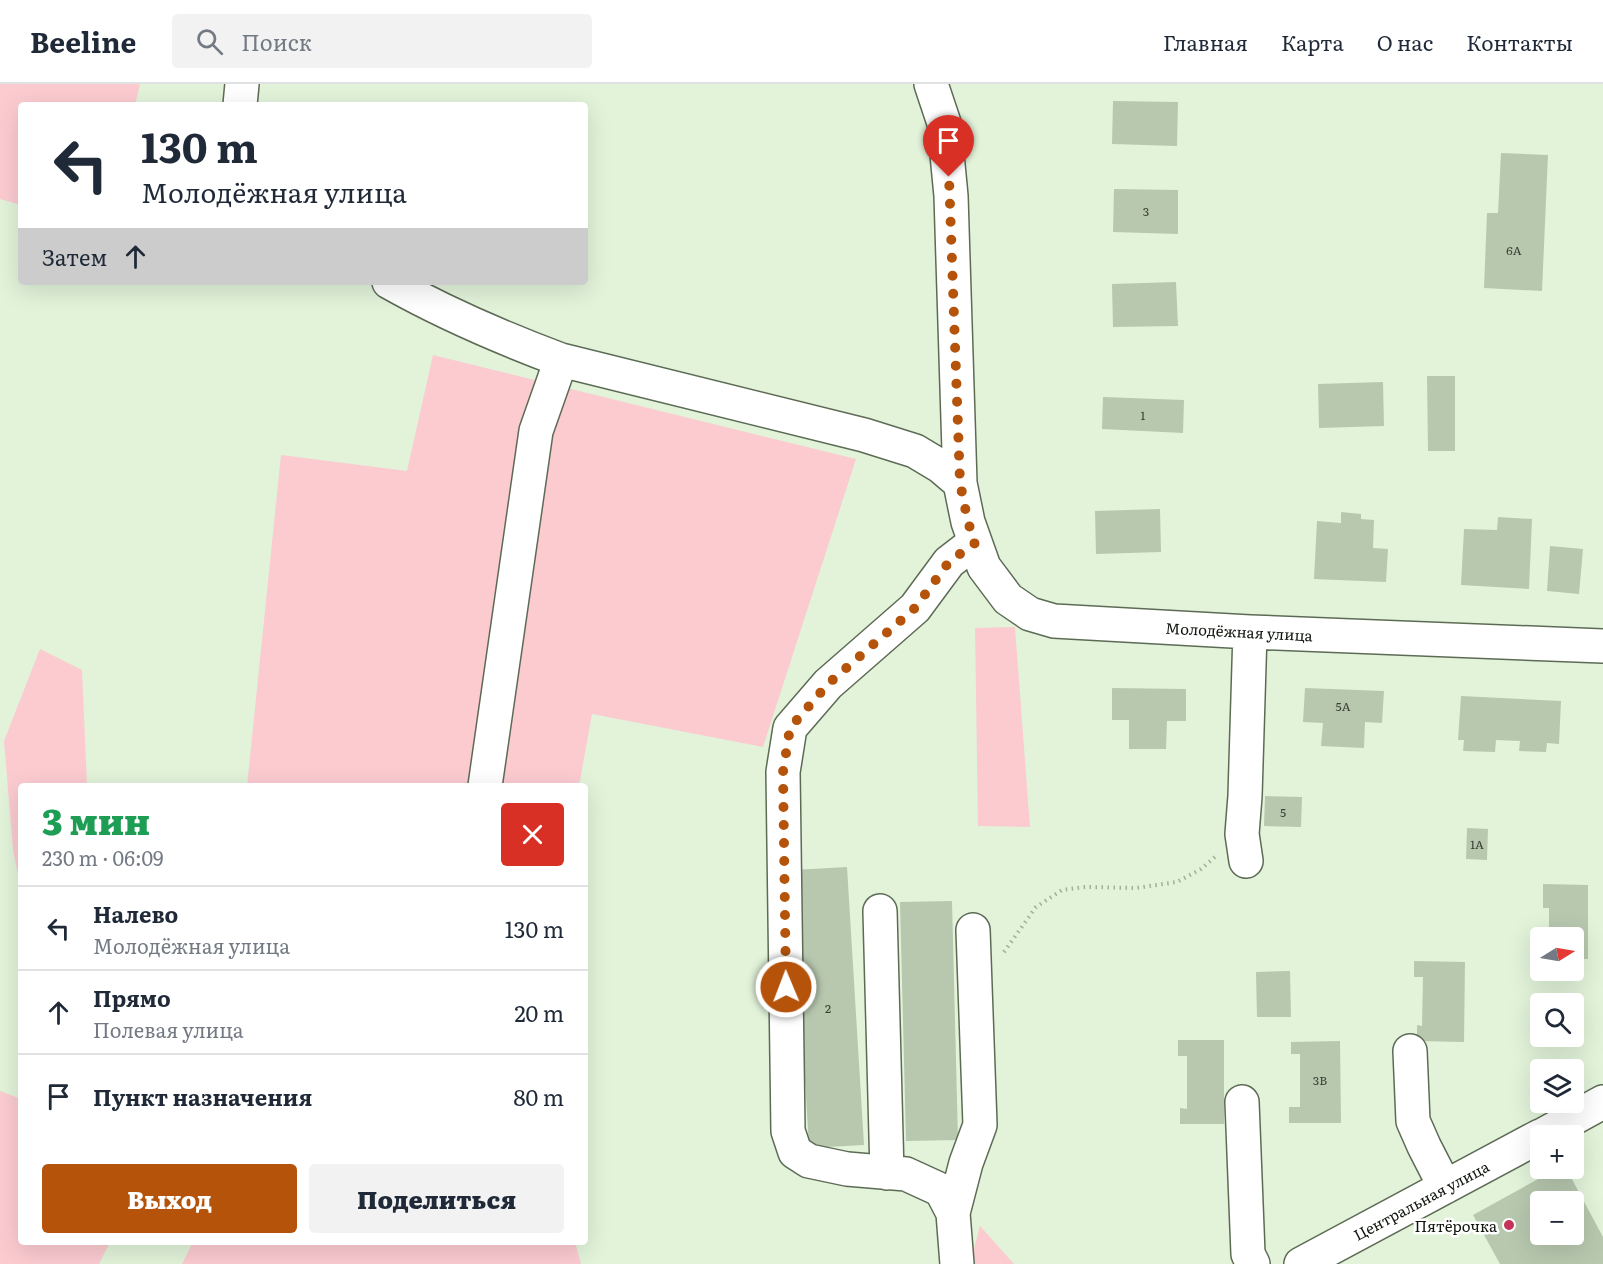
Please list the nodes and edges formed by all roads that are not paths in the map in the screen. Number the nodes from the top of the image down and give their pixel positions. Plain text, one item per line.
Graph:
1 (242, 84) edge
2 (931, 84) edge
3 (240, 102) edge
4 (393, 285) edge
5 (561, 360) junction
6 (960, 483) junction
7 (975, 543) junction
8 (1250, 632) junction
9 (1603, 645) edge
10 (485, 783) edge
11 (1244, 848) road end
12 (880, 911) dead end
13 (973, 930) dead end
14 (1410, 1051) dead end
15 (1242, 1102) dead end
16 (1603, 1102) edge
17 (1561, 1125) edge
18 (1530, 1142) edge
19 (887, 1173) junction
20 (1445, 1187) junction
21 (953, 1213) junction
22 (957, 1264) edge
23 (1253, 1264) edge
24 (1302, 1264) edge

1 - 3 street
2 - 6 street, Молодёжная улица
4 - 5 street
5 - 6 street
5 - 10 street
6 - 7 street, Молодёжная улица
7 - 8 street, Молодёжная улица
7 - 19 street
8 - 9 street, Молодёжная улица
8 - 11 street
12 - 19 street
13 - 21 street
14 - 20 street
15 - 23 street
16 - 17 street, Центральная улица
18 - 20 street, Центральная улица
19 - 21 street
20 - 24 street, Центральная улица
21 - 22 street

